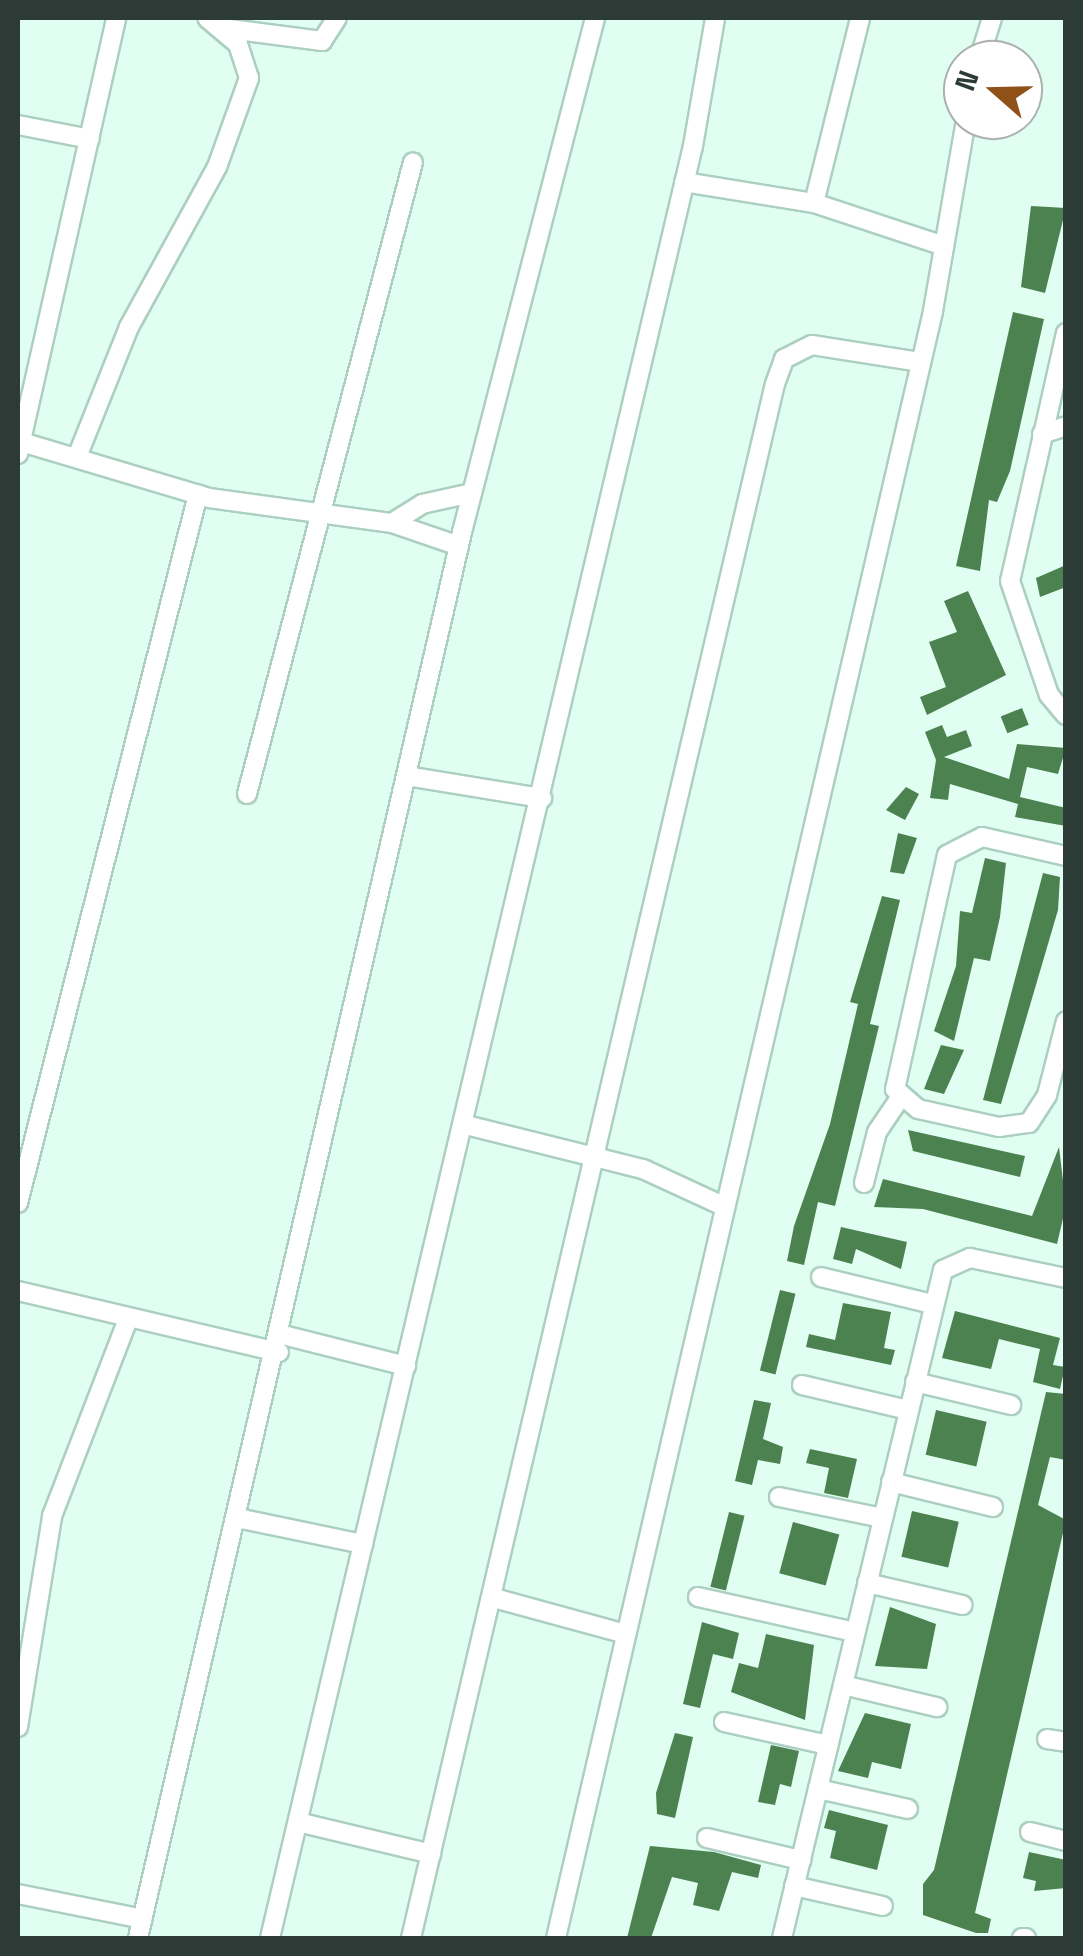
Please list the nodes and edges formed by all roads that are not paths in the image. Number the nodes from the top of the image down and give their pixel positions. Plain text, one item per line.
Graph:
1 (116, 18) edge
2 (337, 18) edge
3 (595, 18) edge
4 (715, 18) edge
5 (860, 18) edge
6 (213, 23) edge
7 (270, 35) junction
8 (247, 61) junction
9 (18, 124) edge
10 (90, 139) junction
11 (963, 140) edge
12 (412, 162) dead end
13 (684, 182) junction
14 (814, 203) junction
15 (944, 246) junction
16 (1066, 333) edge
17 (921, 362) junction
18 (1066, 426) edge
19 (1042, 434) junction
20 (19, 446) edge
21 (77, 457) junction
22 (472, 493) junction
23 (198, 494) junction
24 (322, 518) junction
25 (392, 523) junction
26 (460, 546) junction
27 (1066, 715) edge
28 (408, 776) junction
29 (247, 794) dead end
30 (542, 798) junction
31 (1066, 856) edge
32 (1066, 1021) edge
33 (900, 1098) junction
34 (466, 1125) junction
35 (596, 1155) junction
36 (864, 1183) dead end
37 (18, 1202) edge
38 (723, 1206) junction
39 (821, 1277) dead end
40 (1066, 1278) edge
41 (18, 1291) edge
42 (933, 1304) junction
43 (128, 1318) junction
44 (281, 1343) junction
45 (406, 1366) junction
46 (914, 1382) junction
47 (802, 1385) dead end
48 (1011, 1404) dead end
49 (908, 1410) junction
50 (890, 1482) junction
51 (779, 1497) dead end
52 (994, 1507) dead end
53 (237, 1518) junction
54 (882, 1518) junction
55 (363, 1544) junction
56 (866, 1584) junction
57 (698, 1597) dead end
58 (494, 1598) junction
59 (962, 1605) dead end
60 (855, 1632) junction
61 (626, 1634) junction
62 (843, 1685) junction
63 (938, 1706) dead end
64 (724, 1722) dead end
65 (18, 1726) edge
66 (828, 1745) junction
67 (818, 1789) junction
68 (908, 1810) dead end
69 (298, 1822) junction
70 (1030, 1832) dead end
71 (707, 1838) dead end
72 (1066, 1841) edge
73 (431, 1854) junction
74 (801, 1860) junction
75 (794, 1886) junction
76 (18, 1894) edge
77 (883, 1906) dead end
78 (143, 1919) junction
79 (138, 1938) edge
80 (270, 1938) edge
81 (410, 1938) edge
82 (556, 1938) edge
83 (782, 1938) edge

1 - 10 street
2 - 7 street
3 - 22 street
4 - 13 street
5 - 14 street
6 - 7 street
6 - 8 street
7 - 8 street
8 - 21 street
9 - 10 street
10 - 20 street
11 - 15 street
12 - 24 street
13 - 14 street
13 - 30 street
14 - 15 street
15 - 17 street
16 - 19 street
17 - 35 street
17 - 38 street
18 - 19 street
19 - 27 street
20 - 21 street
21 - 23 street
22 - 25 street
22 - 26 street
23 - 24 street
23 - 37 street
24 - 25 street
24 - 29 street
25 - 26 street
26 - 28 street
28 - 30 street
28 - 44 street
30 - 34 street
31 - 33 street
32 - 33 street
33 - 36 street
34 - 35 street
34 - 45 street
35 - 38 street
35 - 58 street
38 - 61 street
39 - 42 street
40 - 42 street
41 - 43 street
42 - 46 street
43 - 44 street
43 - 65 street
44 - 45 street
44 - 53 street
45 - 55 street
46 - 48 street
46 - 49 street
47 - 49 street
49 - 50 street
50 - 52 street
50 - 54 street
51 - 54 street
53 - 55 street
53 - 78 street
54 - 56 street
55 - 69 street
56 - 59 street
56 - 60 street
57 - 60 street
58 - 61 street
58 - 73 street
60 - 62 street
61 - 82 street
62 - 63 street
62 - 66 street
64 - 66 street
66 - 67 street
67 - 68 street
67 - 74 street
69 - 73 street
69 - 80 street
70 - 72 street
71 - 74 street
73 - 81 street
74 - 75 street
75 - 77 street
75 - 83 street
76 - 78 street
78 - 79 street

